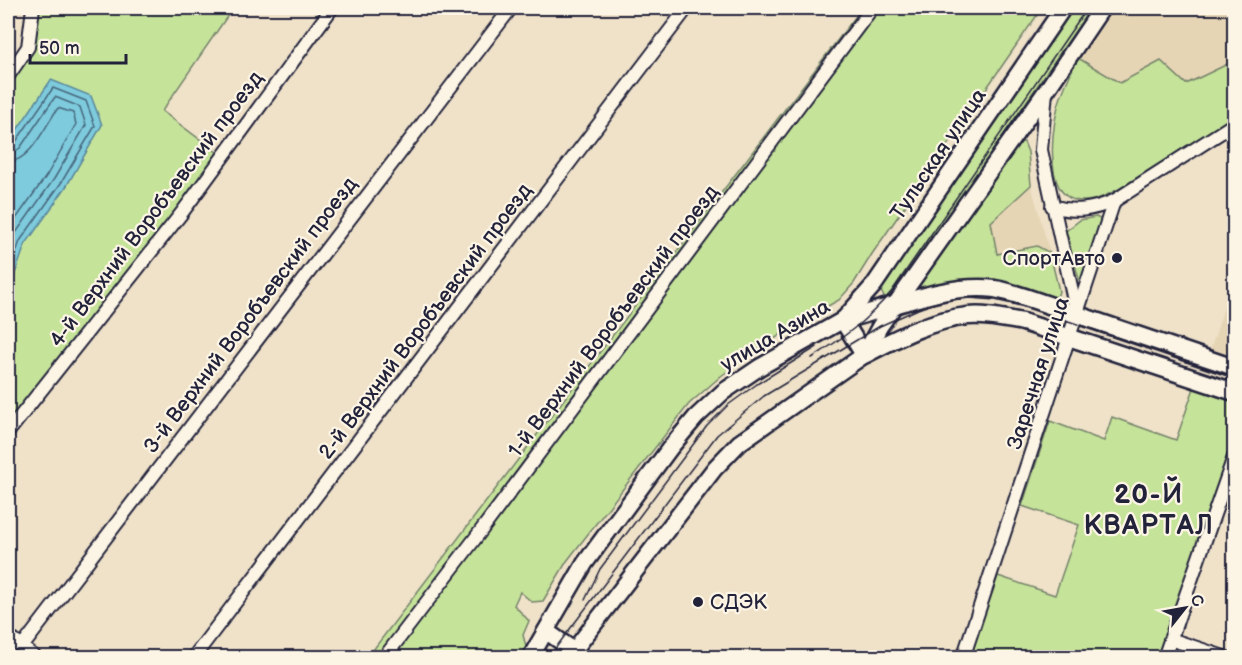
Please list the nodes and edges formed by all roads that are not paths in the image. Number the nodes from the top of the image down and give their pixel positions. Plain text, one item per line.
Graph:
1 (33, 8) edge
2 (332, 8) edge
3 (511, 8) edge
4 (687, 8) edge
5 (872, 8) edge
6 (1063, 8) edge
7 (1102, 8) edge
8 (8, 76) edge
9 (1046, 91) junction
10 (1234, 124) edge
11 (1114, 201) junction
12 (1052, 206) junction
13 (897, 305) junction
14 (1077, 315) junction
15 (843, 320) junction
16 (1070, 338) junction
17 (864, 355) junction
18 (1234, 368) edge
19 (1234, 392) edge
20 (8, 432) edge
21 (1234, 458) edge
22 (546, 631) junction
23 (8, 636) edge
24 (1170, 639) junction
25 (22, 647) junction
26 (570, 654) edge
27 (36, 657) edge
28 (193, 657) edge
29 (384, 657) edge
30 (530, 657) edge
31 (963, 657) edge
32 (1164, 657) edge
33 (1227, 657) edge

1 - 8 street
2 - 20 street, 4-й Верхний Воробъевский проезд
3 - 25 street, 3-й Верхний Воробъевский проезд
4 - 28 street, 2-й Верхний Воробъевский проезд
5 - 29 street, 1-й Верхний Воробъевский проезд
6 - 15 street, Тульская улица
7 - 9 street
9 - 12 street
9 - 13 street
10 - 11 street
11 - 12 street
11 - 14 street, Заречная улица
12 - 14 street
13 - 14 main road, улица Азина
13 - 15 main road, улица Азина
13 - 17 street
14 - 16 street, Заречная улица
14 - 18 main road, улица Азина
15 - 17 main road
15 - 22 street, улица Азина
16 - 17 main road
16 - 19 main road
16 - 31 street, Заречная улица
17 - 26 street
21 - 24 street
22 - 26 street
22 - 30 street, улица Азина
23 - 25 street
24 - 32 street
24 - 33 street
25 - 27 street

